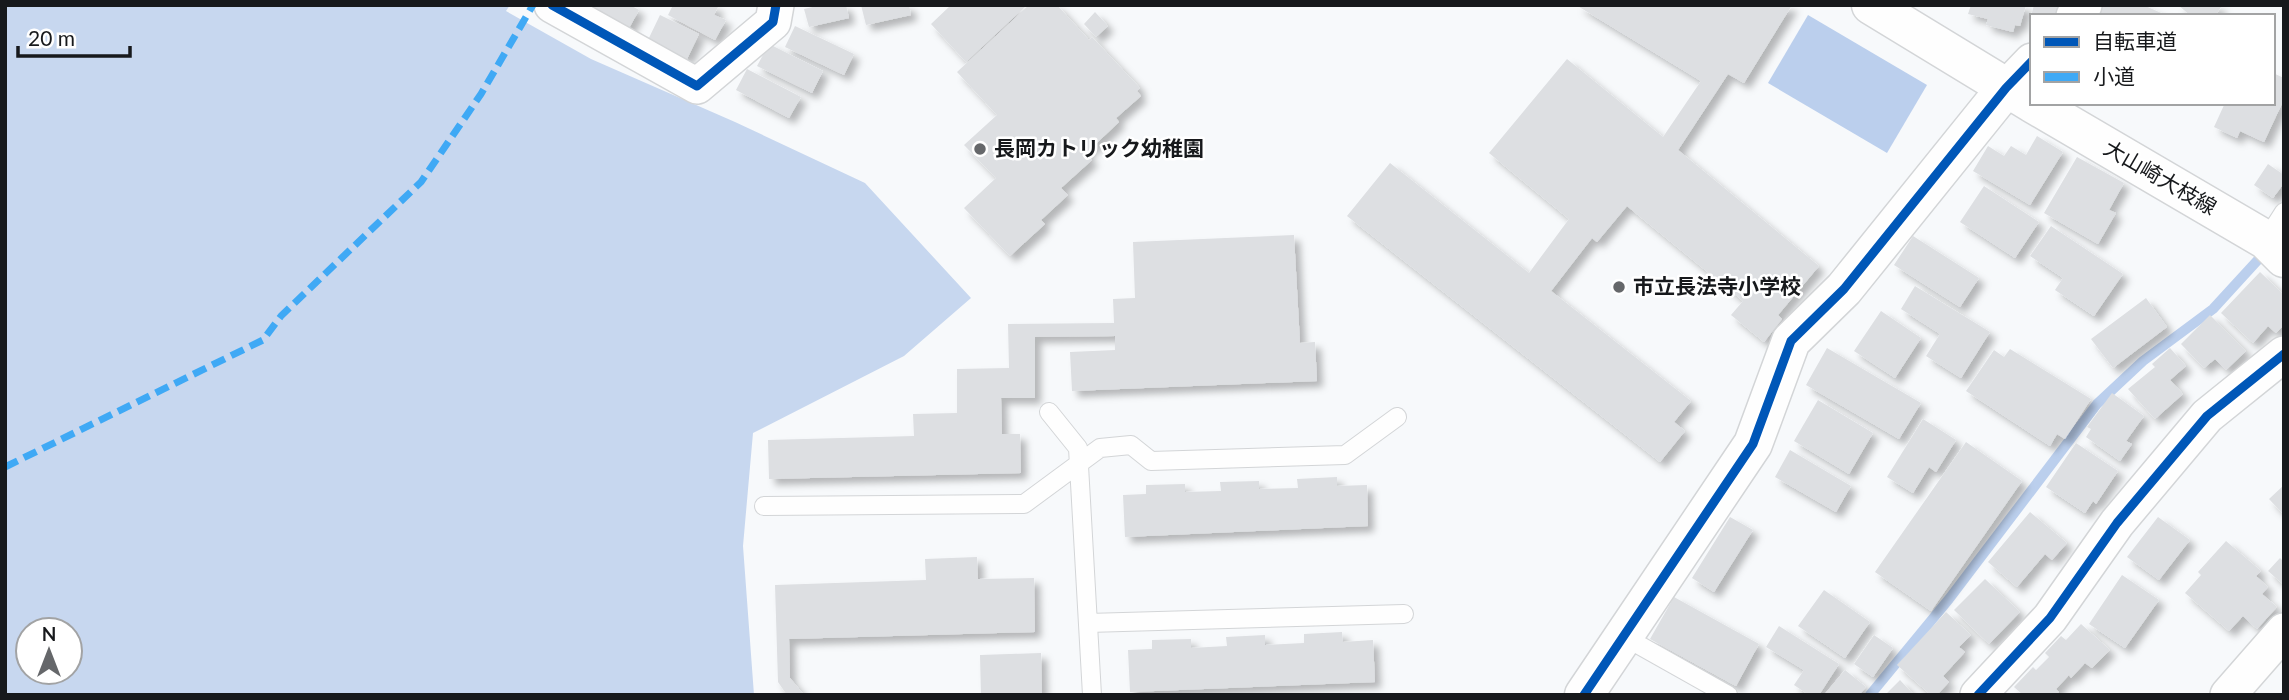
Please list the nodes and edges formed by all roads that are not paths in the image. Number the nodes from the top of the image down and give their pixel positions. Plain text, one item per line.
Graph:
1 (552, 5) edge
2 (776, 5) edge
3 (1871, 5) edge
4 (2030, 69) edge
5 (2023, 98) edge
6 (2036, 105) edge
7 (2278, 237) edge
8 (2284, 354) edge
9 (1049, 412) dead end
10 (1397, 417) dead end
11 (1079, 463) junction
12 (764, 506) dead end
13 (1404, 614) dead end
14 (1088, 623) junction
15 (2284, 631) edge
16 (1623, 636) junction
17 (1092, 695) edge
18 (1584, 695) edge
19 (1728, 695) edge
20 (1978, 695) edge
21 (2228, 695) edge

1 - 2 street
3 - 5 street, 大山崎大枝線
4 - 5 street
5 - 16 street
6 - 7 street, 大山崎大枝線
8 - 20 street
9 - 11 lane
10 - 11 lane
11 - 12 lane
11 - 14 lane
13 - 14 lane
14 - 17 lane
15 - 21 street
16 - 18 street
16 - 19 lane

